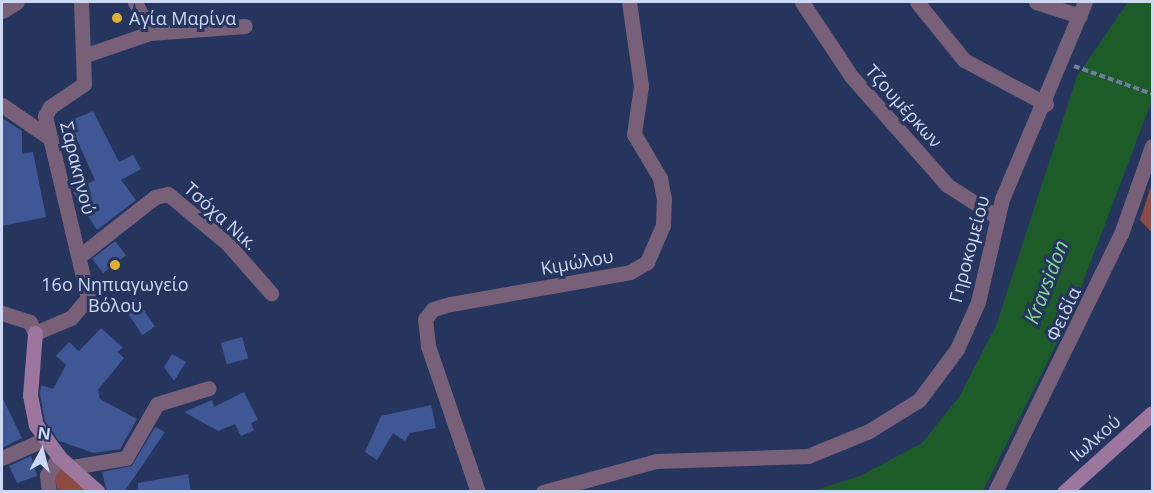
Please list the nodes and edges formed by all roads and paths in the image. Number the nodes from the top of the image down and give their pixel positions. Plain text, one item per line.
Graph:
1 (17, 2) edge
2 (81, 2) edge
3 (135, 2) edge
4 (629, 2) edge
5 (802, 2) edge
6 (916, 2) edge
7 (1036, 2) edge
8 (1083, 9) edge
9 (2, 11) edge
10 (245, 26) dead end
11 (150, 33) junction
12 (83, 56) junction
13 (1075, 67) dead end
14 (1152, 94) edge
15 (1046, 104) junction
16 (2, 105) edge
17 (46, 135) junction
18 (1152, 146) edge
19 (996, 217) junction
20 (81, 255) junction
21 (271, 293) dead end
22 (2, 312) edge
23 (35, 333) junction
24 (209, 388) dead end
25 (1152, 413) edge
26 (44, 441) junction
27 (2, 458) edge
28 (65, 462) junction
29 (49, 492) edge
30 (98, 492) edge
31 (478, 492) edge
32 (543, 492) edge
33 (995, 492) edge
34 (1064, 492) edge

1 - 9 street
2 - 12 street, Σαρακηνού
3 - 11 street
4 - 31 street, Κιμώλου
5 - 19 street, Τζουμέρκων
6 - 15 street
7 - 8 street
8 - 15 street, Γηροκομείου
10 - 11 street
11 - 12 street
12 - 17 street, Σαρακηνού
13 - 14 path
15 - 19 street, Γηροκομείου
16 - 17 street
17 - 20 street, Σαρακηνού
18 - 33 street, Φειδία
19 - 32 street, Γηροκομείου
20 - 21 street, Τσόχα Νικ.
20 - 23 street, Σαρακηνού
22 - 23 street
23 - 26 street
24 - 28 street
25 - 34 street, Ιωλκού
26 - 27 street
26 - 28 street
28 - 29 street
28 - 30 street

